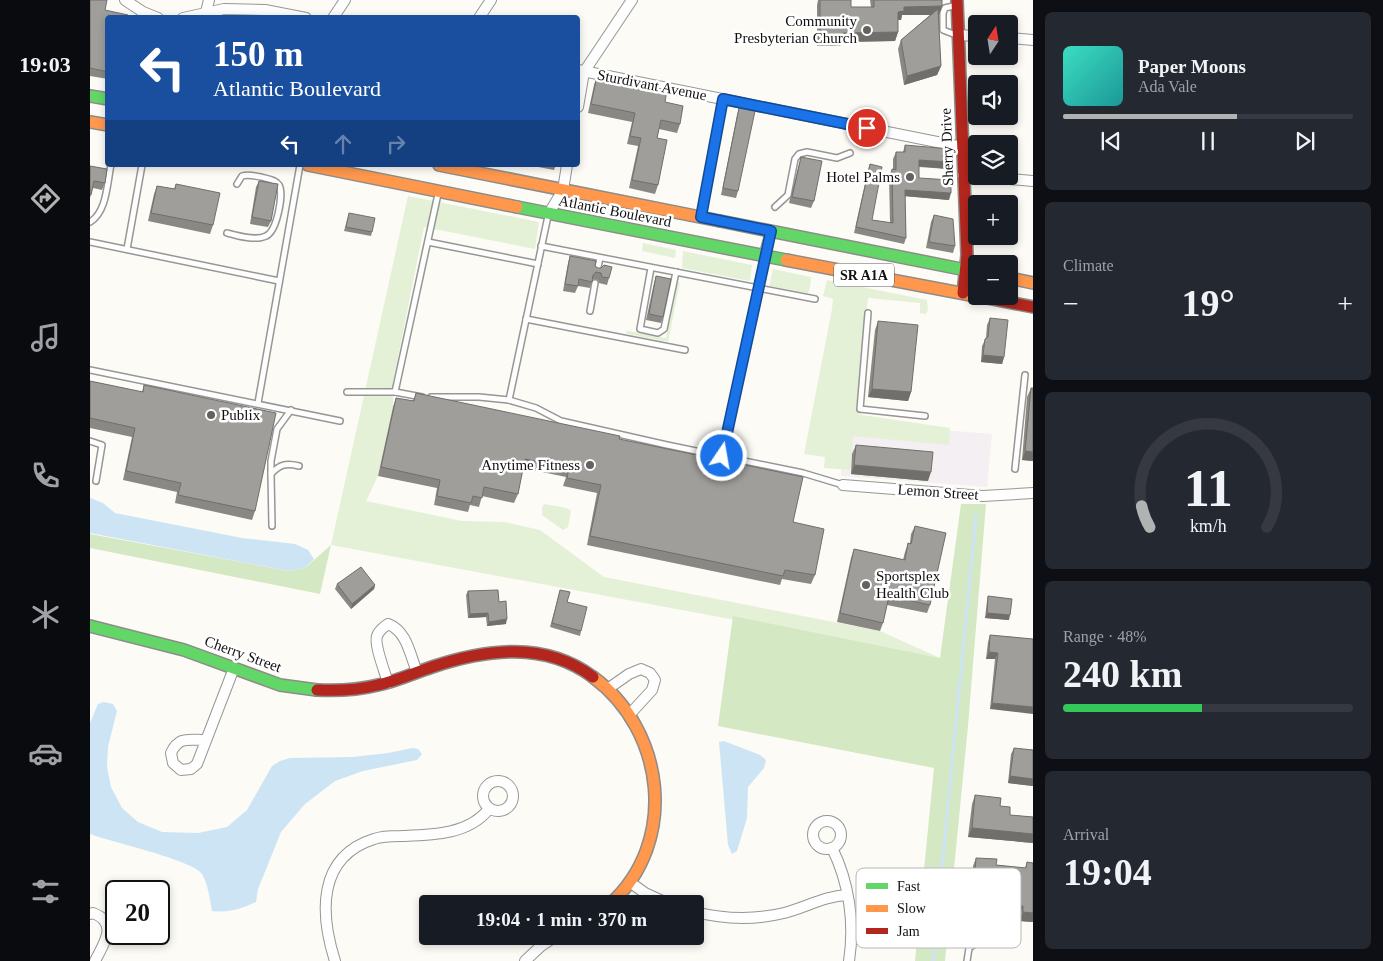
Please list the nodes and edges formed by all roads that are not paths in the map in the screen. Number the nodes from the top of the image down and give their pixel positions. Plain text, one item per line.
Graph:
1 (125, 0) edge
2 (209, 0) edge
3 (345, 0) edge
4 (491, 0) edge
5 (632, 0) edge
6 (958, 2) edge
7 (206, 12) junction
8 (150, 15) edge
9 (194, 15) edge
10 (291, 15) edge
11 (335, 15) edge
12 (481, 15) edge
13 (958, 35) junction
14 (968, 36) edge
15 (1018, 39) edge
16 (1033, 40) edge
17 (581, 71) edge
18 (90, 96) edge
19 (105, 98) edge
20 (723, 99) junction
21 (90, 122) edge
22 (105, 124) edge
23 (962, 147) junction
24 (850, 153) dead end
25 (111, 167) edge
26 (142, 167) edge
27 (300, 167) edge
28 (318, 167) edge
29 (453, 167) edge
30 (567, 167) edge
31 (963, 175) junction
32 (1033, 182) edge
33 (237, 184) dead end
34 (563, 190) junction
35 (438, 191) junction
36 (775, 207) dead end
37 (549, 213) junction
38 (701, 217) junction
39 (90, 222) edge
40 (771, 231) junction
41 (227, 233) dead end
42 (90, 242) edge
43 (428, 242) junction
44 (542, 246) junction
45 (127, 249) junction
46 (764, 256) junction
47 (600, 258) junction
48 (968, 259) edge
49 (538, 264) junction
50 (651, 268) junction
51 (968, 270) edge
52 (597, 271) edge
53 (676, 272) junction
54 (968, 280) edge
55 (1018, 280) edge
56 (280, 281) junction
57 (595, 282) edge
58 (1033, 283) edge
59 (758, 288) junction
60 (963, 294) junction
61 (968, 295) edge
62 (815, 299) dead end
63 (1018, 304) edge
64 (1033, 307) edge
65 (590, 311) dead end
66 (868, 313) dead end
67 (526, 319) junction
68 (685, 350) dead end
69 (90, 370) edge
70 (1025, 375) dead end
71 (346, 392) dead end
72 (394, 392) junction
73 (509, 400) junction
74 (258, 403) junction
75 (291, 410) junction
76 (925, 416) dead end
77 (340, 421) dead end
78 (90, 441) edge
79 (722, 456) junction
80 (299, 466) dead end
81 (1015, 469) dead end
82 (271, 474) junction
83 (96, 481) dead end
84 (843, 485) joint
85 (1033, 493) edge
86 (272, 526) dead end
87 (90, 626) edge
88 (234, 668) junction
89 (417, 672) junction
90 (388, 683) junction
91 (608, 688) junction
92 (630, 714) junction
93 (206, 740) dead end
94 (489, 809) dead end
95 (832, 848) dead end
96 (631, 883) junction
97 (622, 895) edge
98 (649, 895) edge
99 (847, 895) junction
100 (90, 914) edge
101 (704, 914) edge
102 (544, 945) edge
103 (969, 948) edge
104 (95, 961) edge
105 (335, 961) edge
106 (524, 961) edge
107 (849, 961) edge
108 (967, 961) edge

1 - 8 street
2 - 7 street
3 - 11 street
4 - 12 street
5 - 17 street
6 - 13 main road, Sherry Drive
7 - 9 street
7 - 10 street
13 - 14 street
13 - 23 main road, Sherry Drive
15 - 16 street
17 - 20 street, Sturdivant Avenue
18 - 19 main road
20 - 23 street, Sturdivant Avenue
20 - 38 lane
21 - 22 main road
23 - 31 main road, Sherry Drive
24 - 36 lane
25 - 39 lane
26 - 45 lane
27 - 56 lane
28 - 35 main road, Atlantic Boulevard / SR A1A
29 - 34 main road, Atlantic Boulevard / SR A1A
30 - 34 street
31 - 32 street
31 - 48 main road, Sherry Drive
33 - 41 lane
34 - 37 street
34 - 38 main road, Atlantic Boulevard / SR A1A
35 - 37 main road, Atlantic Boulevard / SR A1A
35 - 43 lane
37 - 44 lane
37 - 46 main road, Atlantic Boulevard / SR A1A
38 - 40 main road, Atlantic Boulevard / SR A1A
40 - 46 street
40 - 51 main road, Atlantic Boulevard / SR A1A
42 - 45 lane
43 - 49 lane
43 - 72 lane
44 - 47 lane
44 - 49 lane
45 - 56 lane
46 - 59 lane
46 - 60 main road, Atlantic Boulevard / SR A1A
47 - 50 lane
47 - 52 lane
49 - 67 lane
50 - 53 lane
50 - 53 lane
53 - 59 lane
54 - 60 main road, Sherry Drive
55 - 58 main road
56 - 74 lane
57 - 65 lane
59 - 62 lane
59 - 79 lane
60 - 61 main road, Atlantic Boulevard / SR A1A
63 - 64 main road, Atlantic Boulevard / SR A1A
66 - 76 lane
67 - 68 lane
67 - 73 lane
69 - 74 lane
70 - 81 lane
71 - 72 lane
72 - 73 lane
73 - 79 lane
74 - 75 lane
75 - 77 lane
75 - 82 lane
78 - 83 lane
79 - 84 lane
80 - 82 lane
82 - 86 lane
84 - 85 street, Lemon Street
87 - 88 main road, Cherry Street
88 - 90 main road, Cherry Street
88 - 93 street
89 - 90 main road, Cherry Street
89 - 90 street
89 - 91 main road, Cherry Street
91 - 92 main road, Cherry Street
91 - 92 street
92 - 96 main road, Cherry Street
94 - 105 street
95 - 99 street
96 - 97 main road, Cherry Street
96 - 98 street
99 - 101 street
99 - 107 street
100 - 104 street
102 - 106 street
103 - 108 lane

